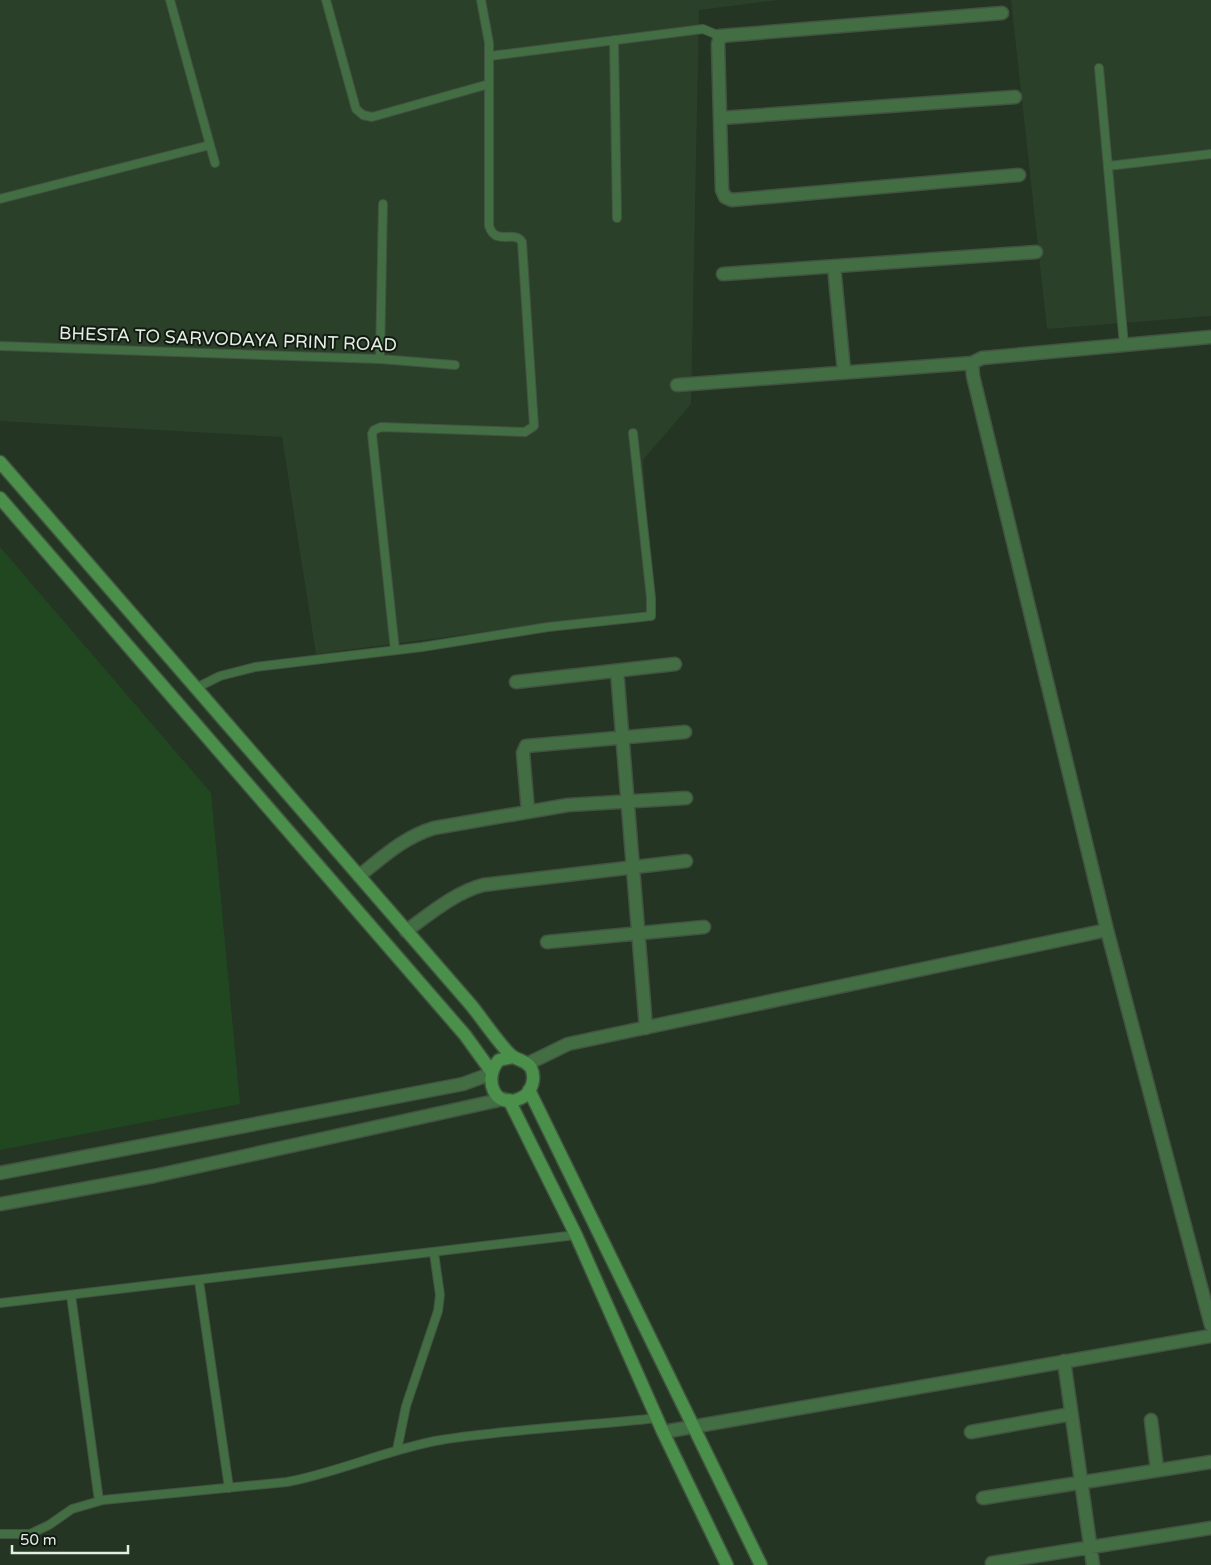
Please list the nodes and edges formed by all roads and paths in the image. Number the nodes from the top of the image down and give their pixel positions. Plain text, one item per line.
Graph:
1 (170, 0) edge
2 (326, 0) edge
3 (481, 0) edge
4 (1002, 13) dead end
5 (720, 36) junction
6 (614, 40) junction
7 (490, 56) junction
8 (1099, 68) dead end
9 (489, 84) junction
10 (1015, 97) dead end
11 (721, 118) junction
12 (210, 145) junction
13 (1211, 154) edge
14 (216, 163) dead end
15 (1108, 166) junction
16 (1019, 175) dead end
17 (0, 198) edge
18 (383, 204) dead end
19 (617, 218) dead end
20 (1036, 252) dead end
21 (834, 266) junction
22 (723, 274) dead end
23 (1211, 337) edge
24 (0, 346) edge
25 (1124, 346) junction
26 (380, 359) junction
27 (972, 363) junction
28 (455, 365) dead end
29 (844, 371) junction
30 (676, 385) dead end
31 (633, 433) dead end
32 (0, 462) edge
33 (0, 498) edge
34 (395, 650) junction
35 (675, 664) dead end
36 (617, 671) junction
37 (516, 682) dead end
38 (196, 688) junction
39 (685, 732) dead end
40 (622, 736) junction
41 (686, 798) dead end
42 (628, 801) junction
43 (528, 811) junction
44 (686, 861) dead end
45 (633, 866) junction
46 (359, 876) junction
47 (704, 927) dead end
48 (1106, 930) junction
49 (406, 931) junction
50 (638, 932) junction
51 (547, 942) dead end
52 (646, 1028) junction
53 (513, 1057) junction
54 (528, 1064) junction
55 (491, 1073) junction
56 (529, 1090) junction
57 (506, 1100) junction
58 (0, 1173) edge
59 (0, 1204) edge
60 (576, 1235) junction
61 (434, 1253) junction
62 (199, 1280) junction
63 (71, 1295) junction
64 (0, 1303) edge
65 (1211, 1325) edge
66 (1211, 1336) edge
67 (1064, 1361) junction
68 (1071, 1414) junction
69 (657, 1418) junction
70 (1151, 1420) dead end
71 (693, 1426) junction
72 (663, 1432) junction
73 (971, 1432) dead end
74 (397, 1450) junction
75 (1211, 1462) edge
76 (1157, 1469) junction
77 (1081, 1483) junction
78 (229, 1488) junction
79 (983, 1498) dead end
80 (98, 1501) junction
81 (1211, 1528) edge
82 (0, 1534) edge
83 (1091, 1548) junction
84 (992, 1563) dead end
85 (727, 1565) edge
86 (761, 1565) edge
87 (1093, 1565) edge

1 - 12 lane
2 - 9 lane
3 - 7 lane
4 - 5 street
5 - 6 lane
5 - 11 street
6 - 7 lane
6 - 19 lane
7 - 9 lane
8 - 15 lane
9 - 34 lane
10 - 11 street
11 - 16 street
12 - 14 lane
12 - 17 lane
13 - 15 lane
15 - 25 lane
18 - 26 lane
20 - 21 street
21 - 22 street
21 - 29 street
23 - 25 street
24 - 26 lane, BHESTA TO SARVODAYA PRINT ROAD
25 - 27 street
26 - 28 lane, BHESTA TO SARVODAYA PRINT ROAD
27 - 29 street
27 - 48 street
29 - 30 street
31 - 34 lane
32 - 38 main road
33 - 55 main road
34 - 38 lane
35 - 36 street
36 - 37 street
36 - 40 street
38 - 46 main road
39 - 40 street
40 - 42 street
40 - 43 street
41 - 42 street
42 - 43 street
42 - 45 street
43 - 46 street
44 - 45 street
45 - 49 street
45 - 50 street
46 - 49 main road
47 - 50 street
48 - 52 street
48 - 65 street
49 - 53 main road
50 - 51 street
50 - 52 street
52 - 54 street
53 - 54 main road
53 - 55 main road
54 - 56 main road
55 - 57 main road
55 - 58 street
56 - 57 main road
56 - 71 main road
57 - 59 street
57 - 60 main road
60 - 61 lane
60 - 69 main road
61 - 62 lane
61 - 74 lane
62 - 63 lane
62 - 78 lane
63 - 64 lane
63 - 80 lane
66 - 67 street
67 - 68 street
67 - 71 street
68 - 73 street
68 - 77 street
69 - 72 main road
69 - 74 lane
70 - 76 street
71 - 72 street
71 - 86 main road
72 - 85 main road
74 - 78 lane
75 - 76 street
76 - 77 street
77 - 79 street
77 - 83 street
78 - 80 lane
80 - 82 lane
81 - 83 street
83 - 84 street
83 - 87 street

